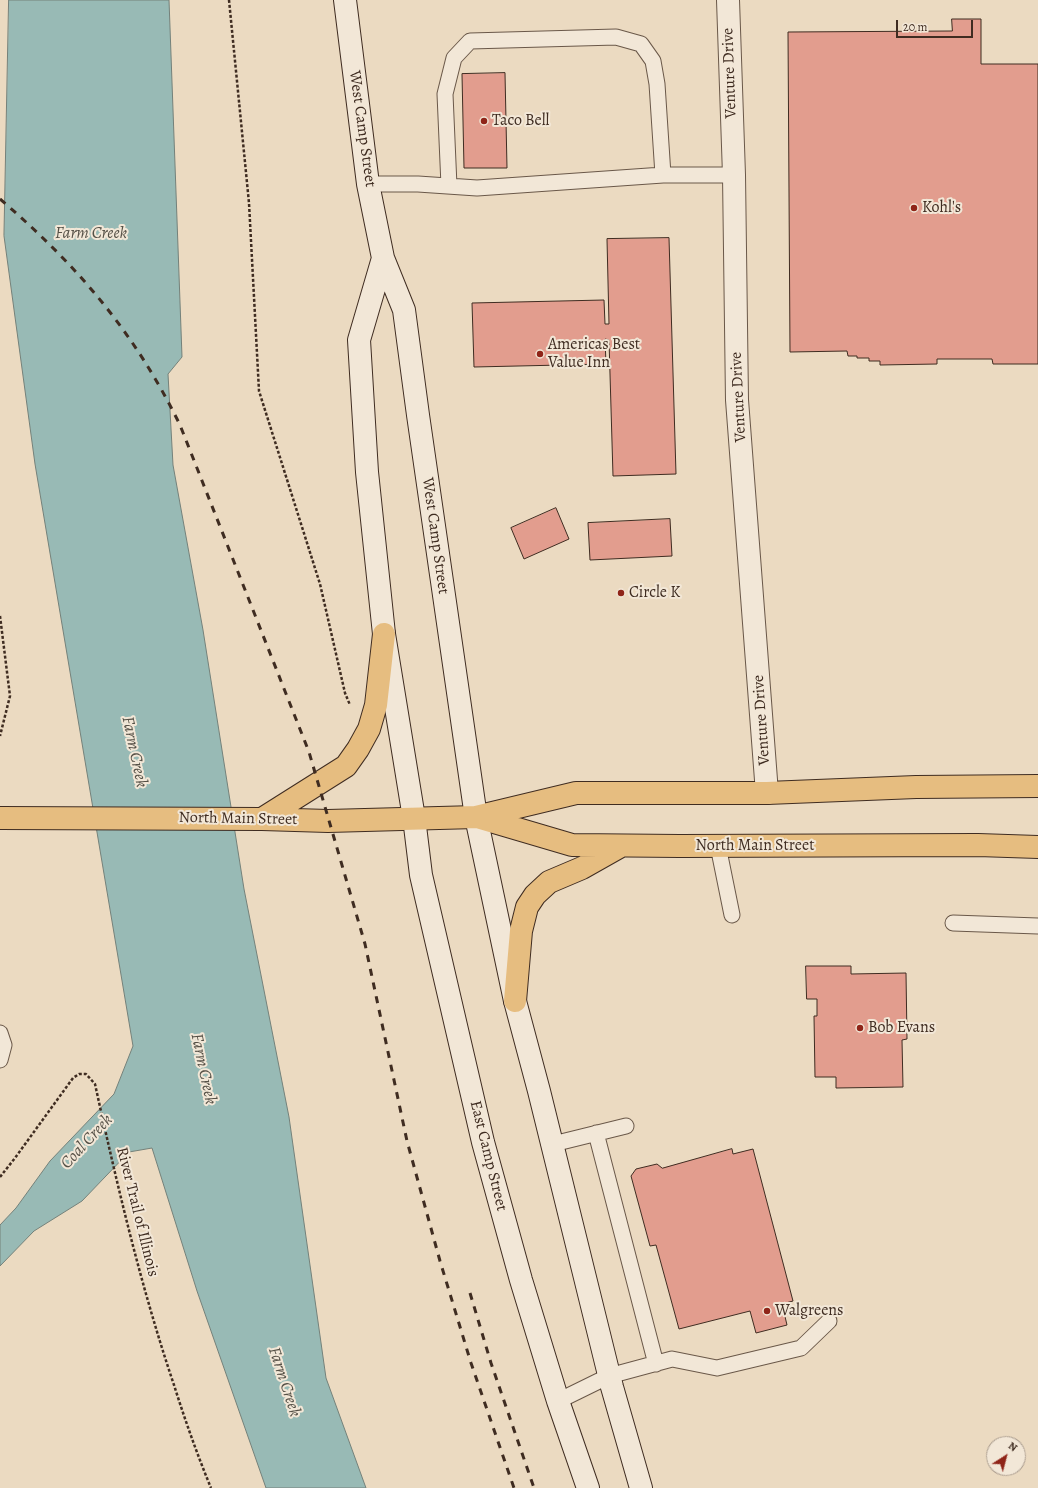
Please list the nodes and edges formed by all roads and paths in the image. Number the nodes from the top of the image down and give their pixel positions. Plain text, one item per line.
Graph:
1 (229, 0) edge
2 (345, 0) edge
3 (728, 0) edge
4 (663, 175) junction
5 (734, 176) junction
6 (368, 184) junction
7 (449, 186) junction
8 (383, 258) junction
9 (0, 616) edge
10 (384, 634) junction
11 (353, 711) dead end
12 (0, 736) edge
13 (1038, 786) edge
14 (767, 793) junction
15 (476, 817) junction
16 (0, 818) edge
17 (414, 818) junction
18 (262, 819) junction
19 (622, 846) junction
20 (718, 846) junction
21 (1038, 847) edge
22 (732, 915) dead end
23 (953, 923) dead end
24 (1038, 926) edge
25 (515, 1001) junction
26 (0, 1033) edge
27 (0, 1060) edge
28 (626, 1126) dead end
29 (596, 1134) junction
30 (553, 1144) junction
31 (0, 1177) edge
32 (829, 1321) dead end
33 (656, 1364) junction
34 (609, 1376) junction
35 (558, 1401) junction
36 (211, 1488) edge
37 (588, 1488) edge
38 (641, 1488) edge

1 - 11 path
2 - 6 main road, West Camp Street
3 - 5 main road, Venture Drive
4 - 5 lane
4 - 7 lane
4 - 7 lane
5 - 14 main road, Venture Drive
6 - 7 lane
6 - 8 main road, West Camp Street
8 - 10 main road, West Camp Street
8 - 15 main road, West Camp Street
9 - 12 path
10 - 17 main road, West Camp Street
10 - 18 main road
13 - 14 main road, North Main Street
14 - 15 main road, North Main Street
15 - 17 main road, North Main Street
15 - 19 main road, North Main Street
15 - 25 main road
16 - 18 main road, North Main Street
17 - 18 main road, North Main Street
17 - 35 main road, East Camp Street
19 - 20 main road, North Main Street
19 - 25 main road
20 - 21 main road, North Main Street
20 - 22 lane
23 - 24 lane
25 - 30 main road
26 - 27 lane
28 - 29 lane
29 - 30 lane
29 - 33 lane
30 - 34 main road
31 - 36 path, River Trail of Illinois
32 - 33 lane
33 - 34 lane
34 - 35 lane
34 - 38 main road
35 - 37 main road, East Camp Street

